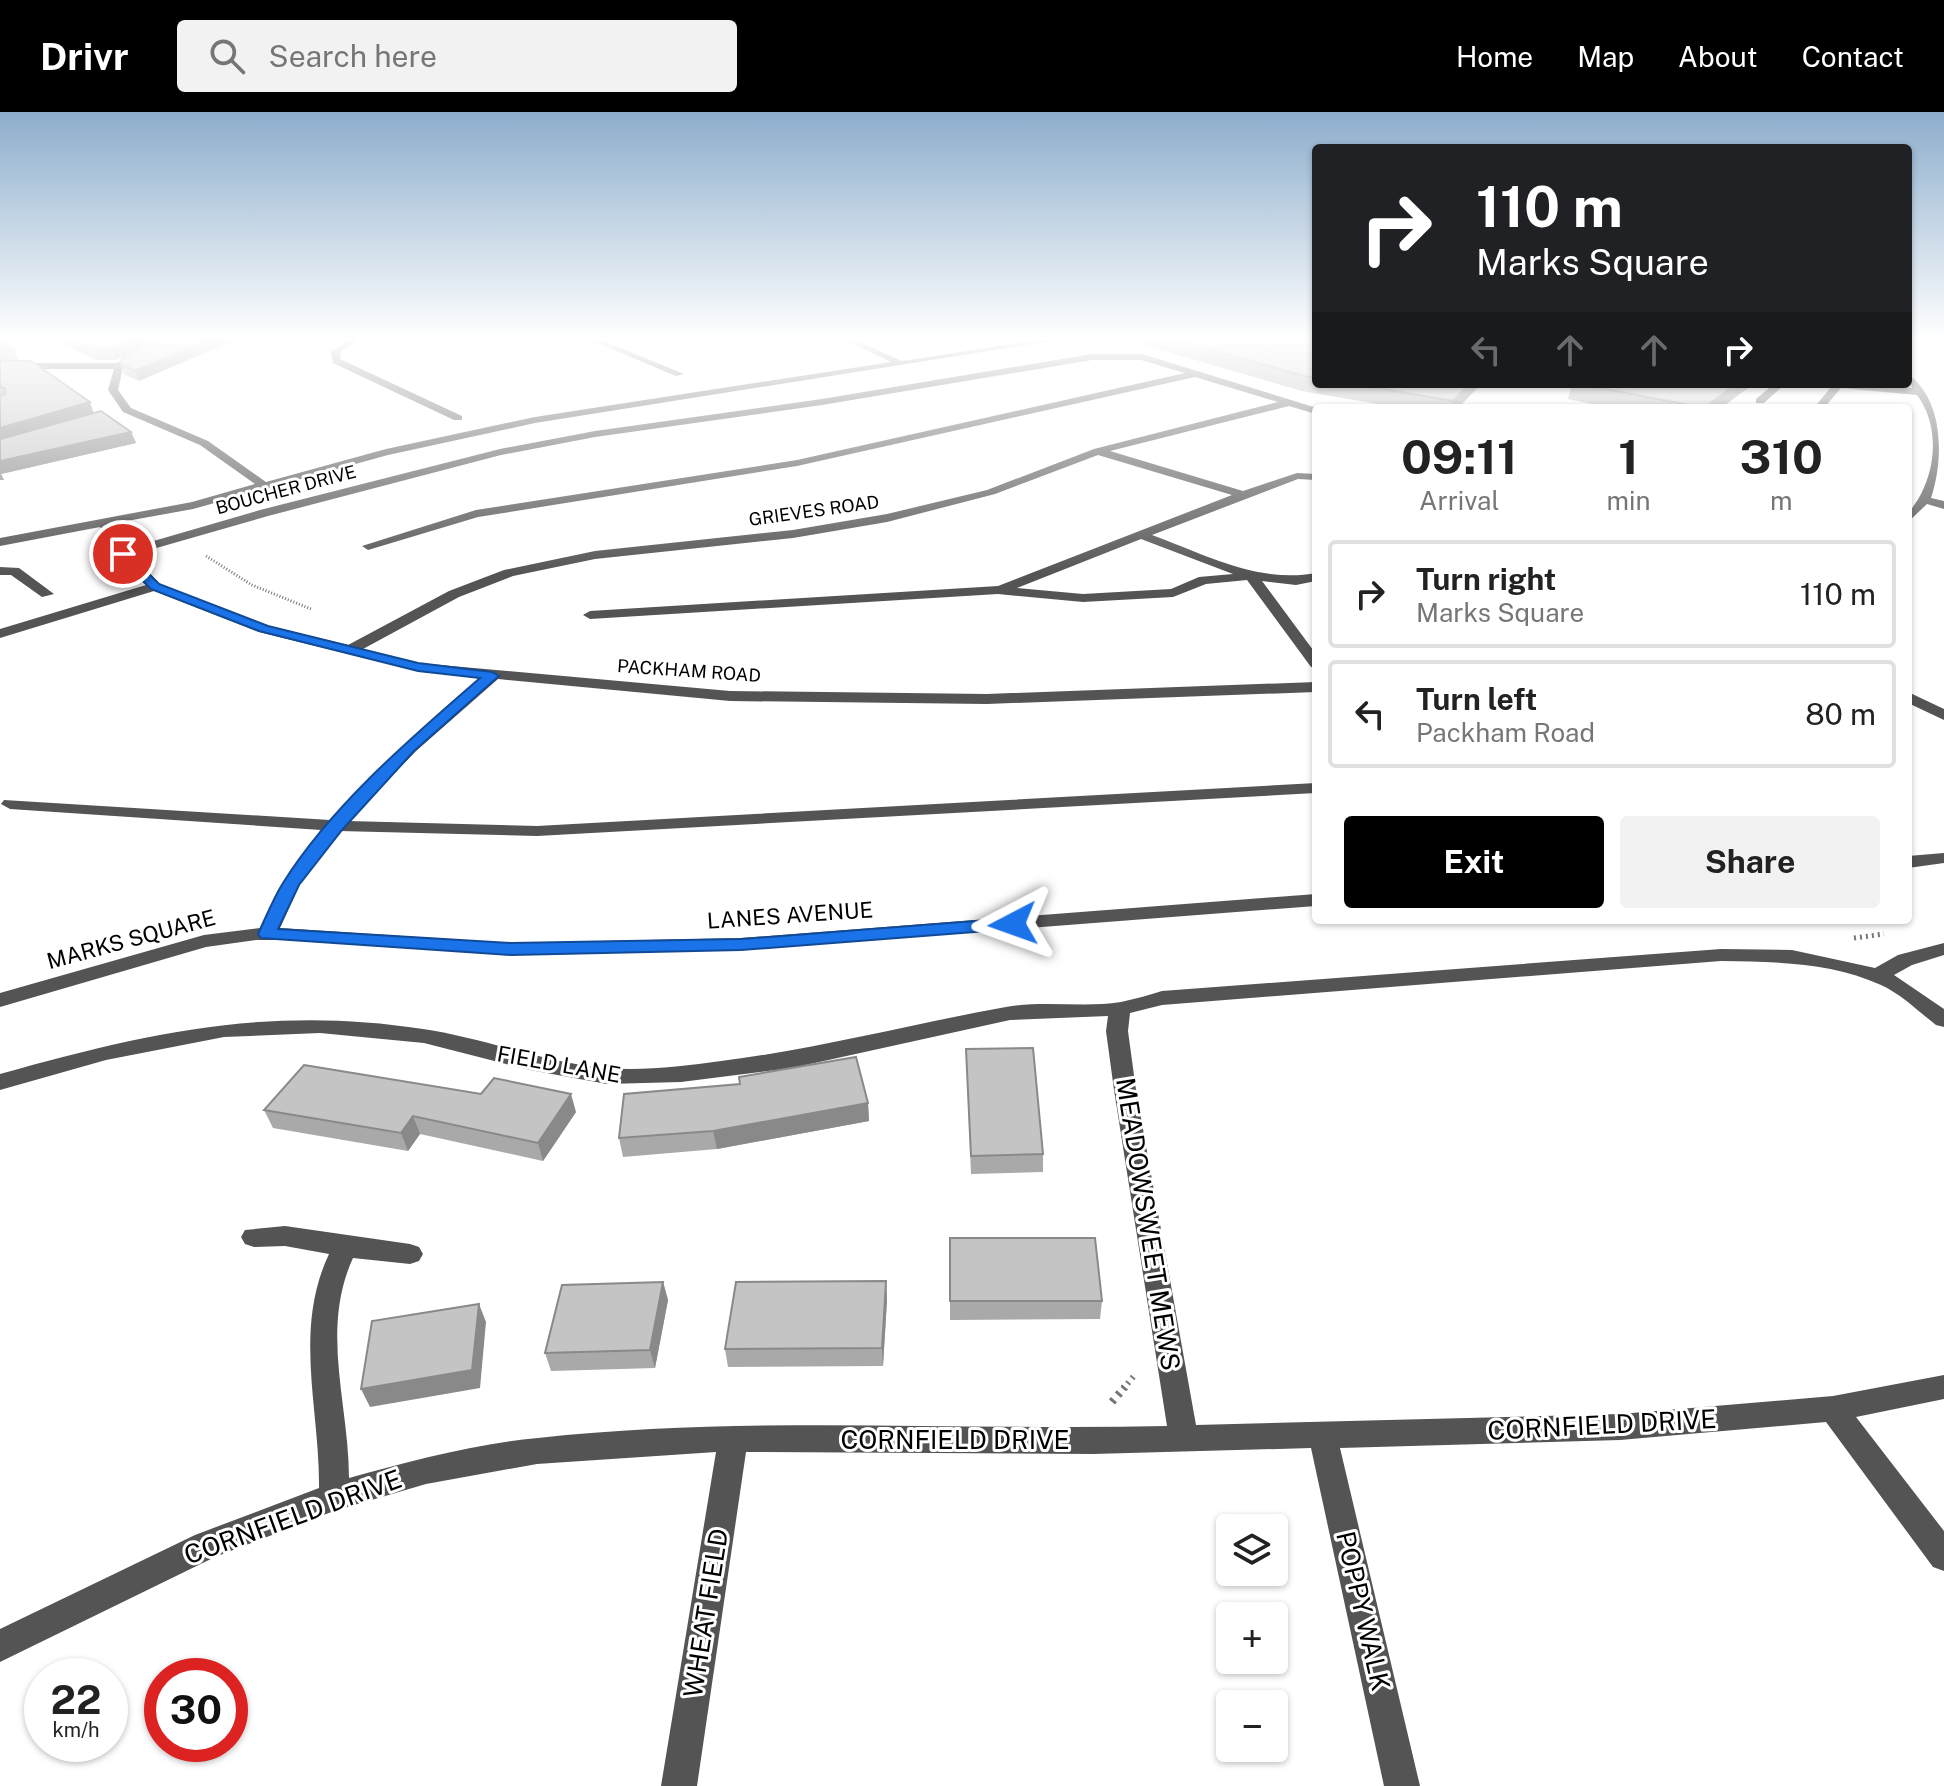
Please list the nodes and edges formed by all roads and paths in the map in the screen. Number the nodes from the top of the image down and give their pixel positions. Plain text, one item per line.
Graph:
1 (146, 418) edge
2 (547, 418) edge
3 (708, 418) edge
4 (997, 418) edge
5 (1228, 418) edge
6 (1935, 418) edge
7 (1098, 451) junction
8 (1312, 477) edge
9 (263, 485) junction
10 (1243, 495) junction
11 (1924, 500) junction
12 (1944, 505) edge
13 (1912, 514) edge
14 (104, 524) junction
15 (1142, 535) junction
16 (0, 542) edge
17 (368, 546) dead end
18 (202, 553) dead end
19 (123, 554) junction
20 (0, 571) edge
21 (1251, 576) junction
22 (1312, 578) edge
23 (155, 587) junction
24 (998, 590) junction
25 (47, 594) dead end
26 (317, 611) dead end
27 (590, 615) dead end
28 (0, 634) edge
29 (349, 651) junction
30 (1312, 659) edge
31 (492, 676) junction
32 (1312, 687) edge
33 (1912, 699) edge
34 (1937, 712) edge
35 (1912, 714) edge
36 (1312, 788) edge
37 (10, 804) dead end
38 (336, 826) junction
39 (1944, 858) edge
40 (1912, 862) edge
41 (1312, 900) edge
42 (267, 934) junction
43 (1944, 949) edge
44 (1878, 975) junction
45 (0, 1000) edge
46 (1120, 1009) junction
47 (1944, 1020) edge
48 (0, 1082) edge
49 (254, 1237) dead end
50 (345, 1247) junction
51 (410, 1254) dead end
52 (1136, 1368) dead end
53 (1944, 1387) edge
54 (1103, 1406) dead end
55 (1833, 1409) junction
56 (1323, 1436) junction
57 (733, 1439) junction
58 (1184, 1439) junction
59 (334, 1497) junction
60 (1944, 1556) edge
61 (0, 1646) edge
62 (679, 1786) edge
63 (1402, 1786) edge

1 - 9 street
2 - 9 street
3 - 19 street, BOUCHER DRIVE
4 - 17 street
5 - 7 street, GRIEVES ROAD
6 - 11 street
7 - 10 street
7 - 29 street, GRIEVES ROAD
8 - 10 street
9 - 14 street
10 - 15 street
11 - 12 street
11 - 13 street
14 - 16 street
14 - 19 street, PACKHAM ROAD
15 - 21 street
15 - 24 street
18 - 26 path
19 - 23 street, PACKHAM ROAD
20 - 25 street
21 - 22 street
21 - 24 street
21 - 30 street
23 - 28 street
23 - 29 street, PACKHAM ROAD
24 - 27 street
29 - 31 street, PACKHAM ROAD
31 - 32 street, PACKHAM ROAD
31 - 38 street
33 - 34 street
34 - 35 street
36 - 38 street
37 - 38 street
38 - 42 street
39 - 40 street
41 - 42 street, LANES AVENUE
42 - 45 street, MARKS SQUARE
43 - 44 street
44 - 46 street, FIELD LANE
44 - 47 street, FIELD LANE
46 - 48 street, FIELD LANE
46 - 58 street, MEADOWSWEET MEWS
49 - 50 street
50 - 51 street
50 - 59 street
52 - 54 path
53 - 55 street, CORNFIELD DRIVE
55 - 56 street, CORNFIELD DRIVE
55 - 60 street
56 - 58 street, CORNFIELD DRIVE
56 - 63 street, POPPY WALK
57 - 58 street, CORNFIELD DRIVE
57 - 59 street, CORNFIELD DRIVE
57 - 62 street, WHEAT FIELD
59 - 61 street, CORNFIELD DRIVE

